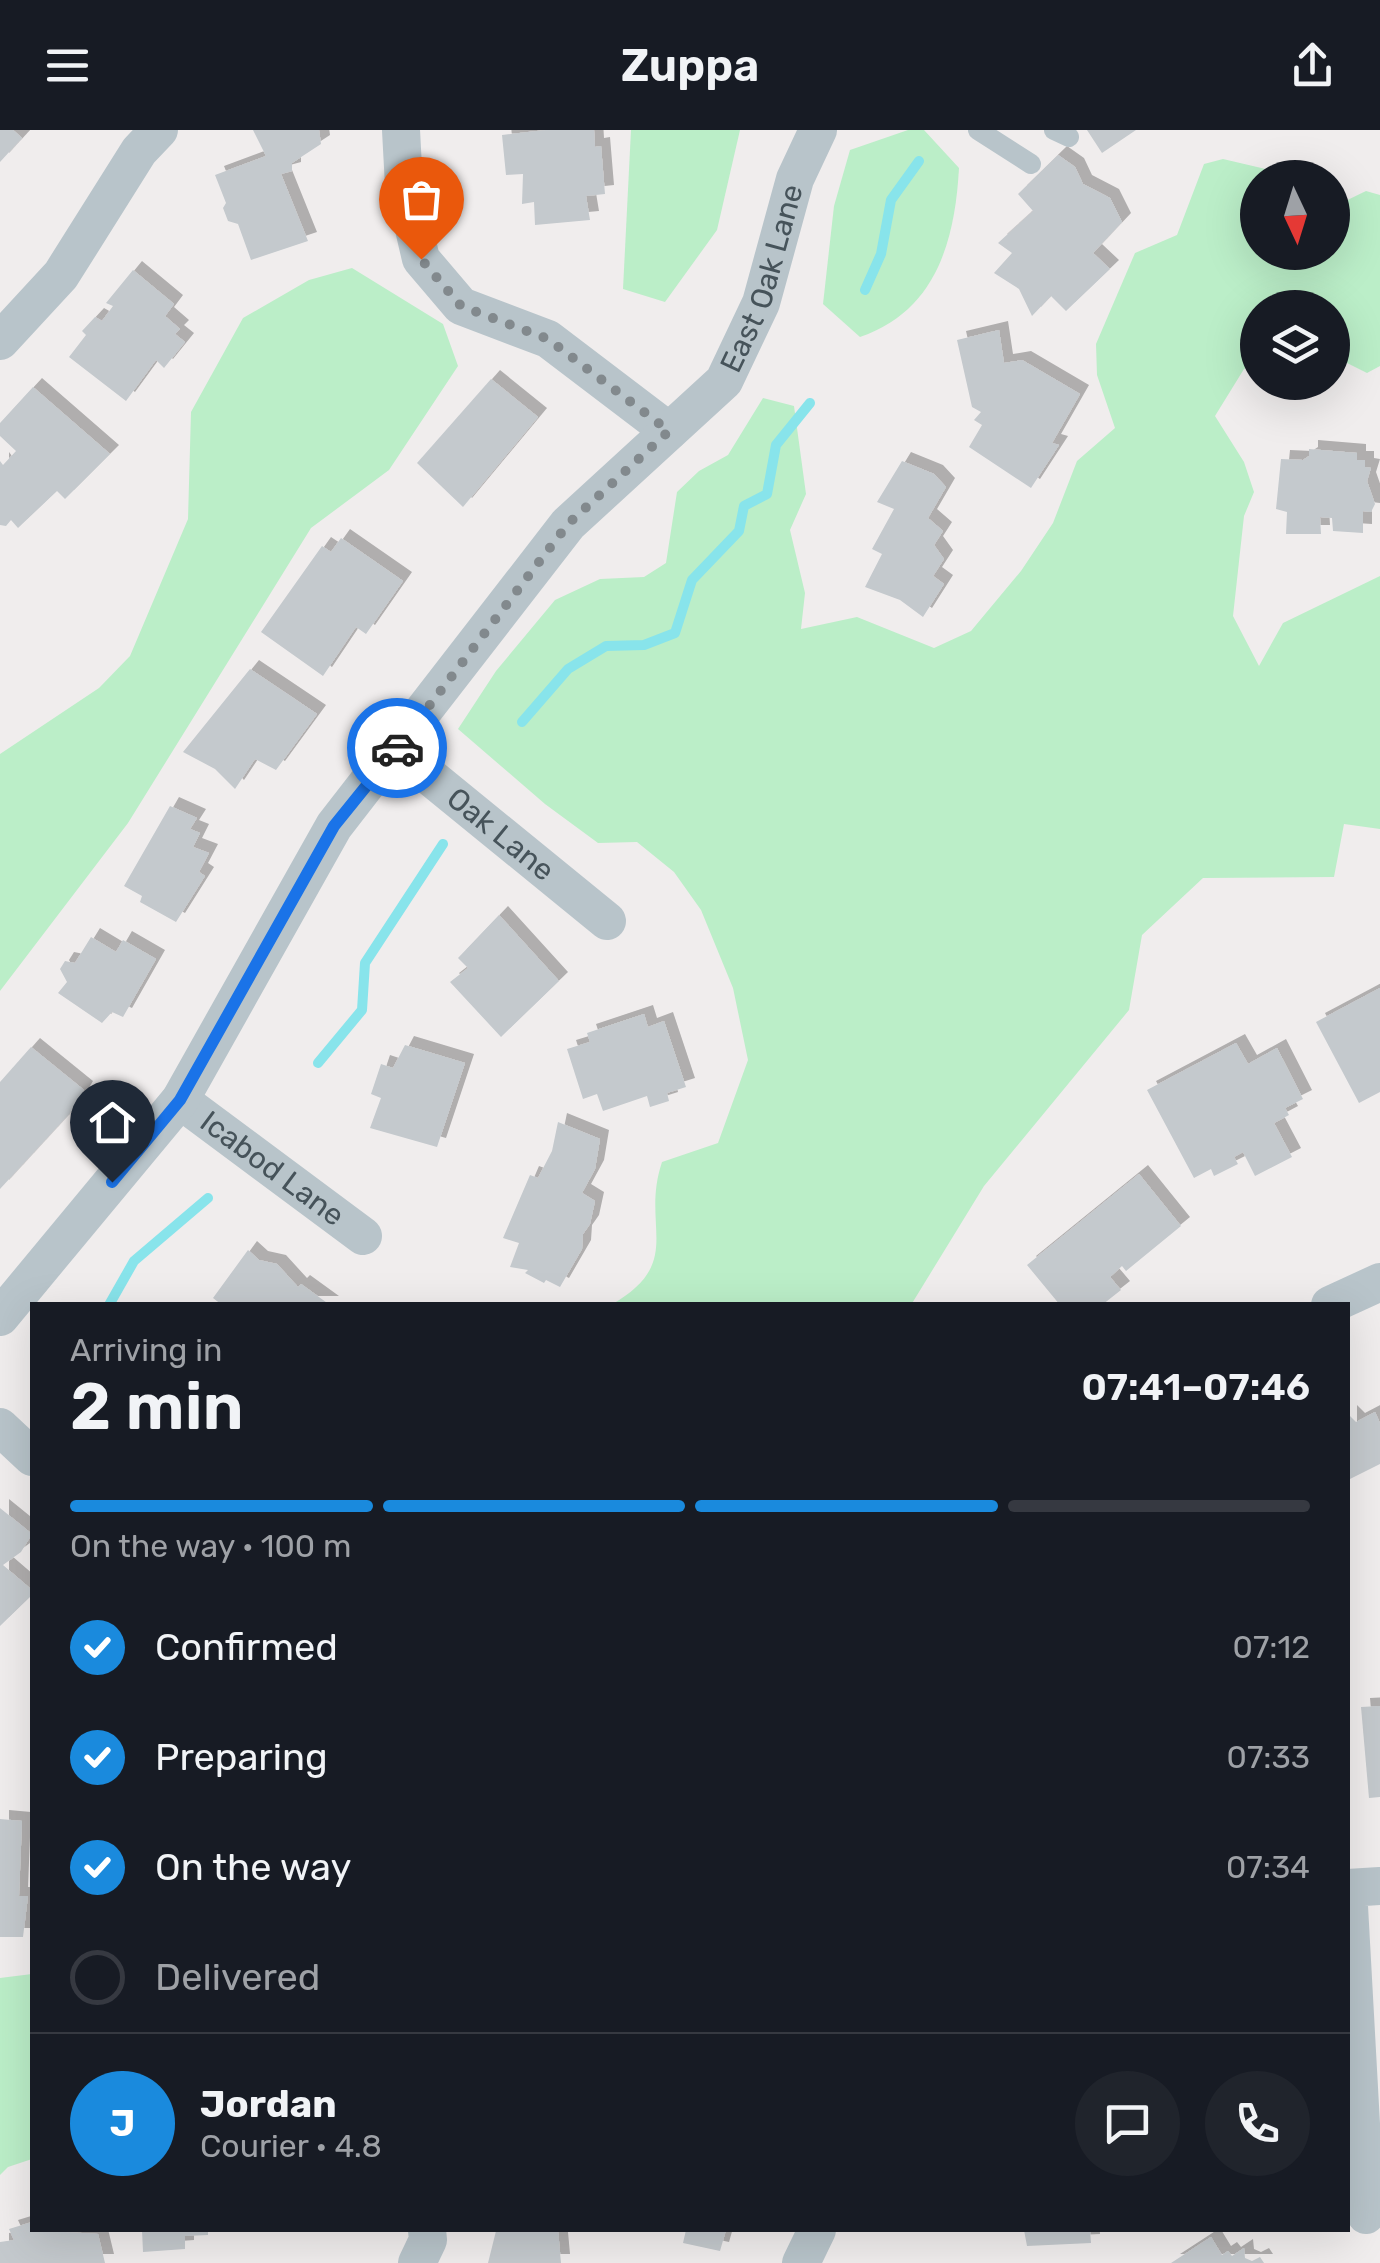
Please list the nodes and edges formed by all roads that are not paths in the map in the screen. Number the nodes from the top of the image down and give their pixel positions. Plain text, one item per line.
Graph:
1 (159, 130) edge
2 (400, 130) edge
3 (818, 130) edge
4 (978, 130) edge
5 (1031, 164) dead end
6 (0, 341) edge
7 (669, 431) junction
8 (396, 749) junction
9 (607, 921) dead end
10 (180, 1100) junction
11 (362, 1236) dead end
12 (1380, 1282) edge
13 (1337, 1302) edge
14 (0, 1318) edge
15 (0, 1427) edge
16 (30, 1455) edge
17 (1380, 1886) edge
18 (1350, 1888) edge
19 (1350, 1924) edge
20 (1366, 2214) dead end
21 (427, 2232) edge
22 (816, 2232) edge
23 (417, 2263) edge
24 (800, 2263) edge

1 - 6 street
2 - 7 street
3 - 7 street, East Oak Lane
4 - 5 lane
7 - 8 street, East Oak Lane
8 - 9 street, Oak Lane
8 - 10 street, East Oak Lane
10 - 11 street, Icabod Lane
10 - 14 street, East Oak Lane
12 - 13 street
15 - 16 street
17 - 18 street
19 - 20 street
21 - 23 street
22 - 24 street

